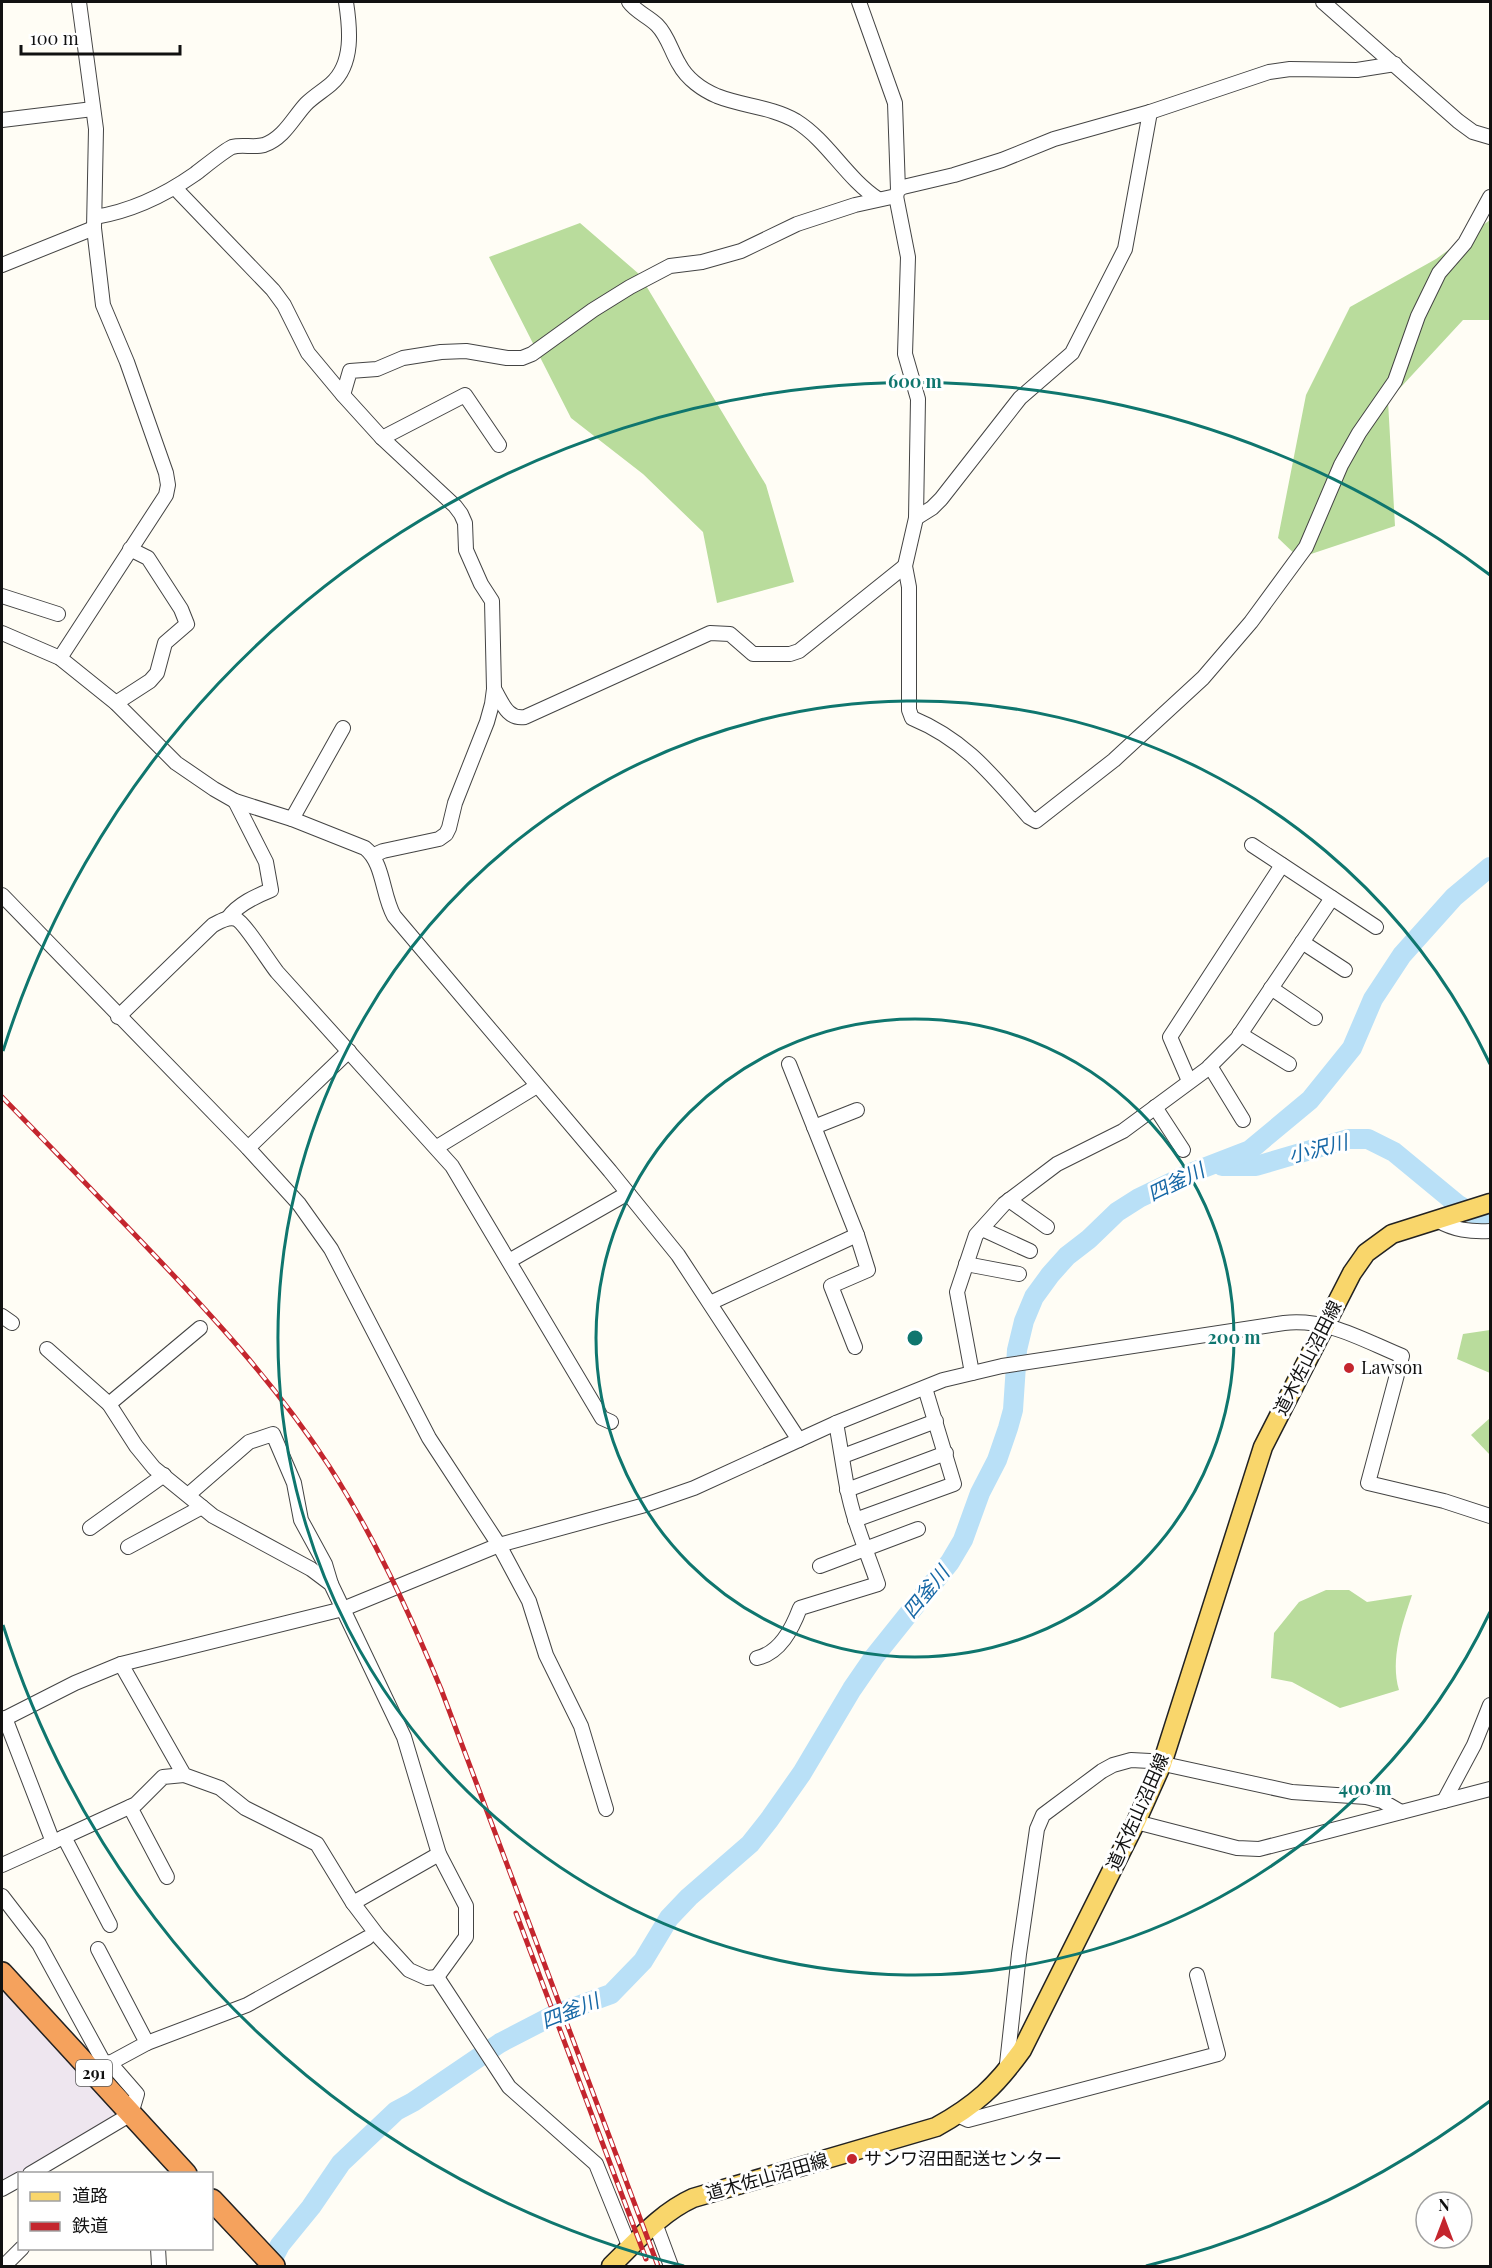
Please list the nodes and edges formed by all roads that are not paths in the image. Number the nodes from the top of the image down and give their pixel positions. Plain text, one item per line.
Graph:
1 (79, 2) edge
2 (346, 2) edge
3 (629, 2) edge
4 (859, 2) edge
5 (1323, 2) edge
6 (1395, 64) junction
7 (93, 109) junction
8 (1150, 112) junction
9 (2, 120) edge
10 (1491, 137) edge
11 (175, 189) junction
12 (897, 193) junction
13 (1491, 197) edge
14 (878, 199) junction
15 (94, 222) junction
16 (2, 265) edge
17 (343, 395) junction
18 (382, 438) junction
19 (499, 445) dead end
20 (916, 518) junction
21 (130, 549) junction
22 (906, 566) junction
23 (2, 596) edge
24 (58, 615) dead end
25 (4, 636) edge
26 (60, 658) junction
27 (495, 689) junction
28 (116, 703) junction
29 (343, 728) dead end
30 (236, 801) junction
31 (292, 819) junction
32 (1252, 845) dead end
33 (374, 855) junction
34 (1282, 865) junction
35 (2, 895) edge
36 (1332, 898) junction
37 (228, 918) junction
38 (1376, 927) dead end
39 (1302, 942) junction
40 (1345, 970) dead end
41 (1271, 988) junction
42 (118, 1017) junction
43 (1315, 1018) dead end
44 (1240, 1034) junction
45 (349, 1052) junction
46 (789, 1064) dead end
47 (1288, 1064) dead end
48 (1210, 1066) junction
49 (1190, 1081) junction
50 (537, 1086) junction
51 (1155, 1107) junction
52 (857, 1110) dead end
53 (1243, 1120) dead end
54 (814, 1127) junction
55 (437, 1147) junction
56 (248, 1148) junction
57 (1184, 1150) dead end
58 (628, 1193) junction
59 (1010, 1200) junction
60 (1486, 1205) edge
61 (1437, 1220) junction
62 (1047, 1227) dead end
63 (982, 1228) junction
64 (1491, 1232) edge
65 (857, 1235) junction
66 (1030, 1251) dead end
67 (509, 1261) junction
68 (966, 1264) junction
69 (1019, 1274) dead end
70 (710, 1303) junction
71 (1326, 1324) junction
72 (200, 1328) dead end
73 (855, 1347) dead end
74 (47, 1349) dead end
75 (972, 1373) junction
76 (925, 1388) junction
77 (109, 1404) junction
78 (936, 1421) junction
79 (611, 1422) dead end
80 (836, 1423) junction
81 (799, 1440) junction
82 (945, 1453) junction
83 (843, 1456) junction
84 (164, 1476) junction
85 (847, 1490) junction
86 (188, 1495) junction
87 (202, 1507) junction
88 (1491, 1516) edge
89 (855, 1520) junction
90 (90, 1528) dead end
91 (918, 1529) dead end
92 (499, 1545) junction
93 (128, 1547) dead end
94 (866, 1549) junction
95 (820, 1566) dead end
96 (331, 1584) junction
97 (343, 1610) junction
98 (757, 1658) dead end
99 (121, 1664) junction
100 (1491, 1706) edge
101 (3, 1719) edge
102 (1162, 1764) junction
103 (184, 1775) junction
104 (1491, 1789) edge
105 (1444, 1801) junction
106 (130, 1807) junction
107 (606, 1809) dead end
108 (1401, 1812) junction
109 (1136, 1822) junction
110 (59, 1839) junction
111 (438, 1854) junction
112 (2, 1865) edge
113 (167, 1877) dead end
114 (2, 1896) edge
115 (354, 1903) junction
116 (110, 1925) dead end
117 (367, 1938) dead end
118 (98, 1949) dead end
119 (2, 1973) edge
120 (1197, 1975) dead end
121 (437, 1977) junction
122 (147, 2043) junction
123 (110, 2063) junction
124 (1006, 2073) junction
125 (131, 2114) junction
126 (957, 2115) junction
127 (33, 2172) edge
128 (184, 2172) edge
129 (18, 2180) edge
130 (2, 2189) edge
131 (213, 2201) edge
132 (655, 2223) junction
133 (630, 2248) junction
134 (20, 2250) edge
135 (158, 2250) edge
136 (4, 2266) edge
137 (159, 2266) edge
138 (274, 2266) edge
139 (611, 2266) edge
140 (671, 2266) edge

1 - 7 street
2 - 11 street
3 - 14 street
4 - 12 street
5 - 6 street
6 - 8 street
6 - 10 street
7 - 9 street
7 - 15 street
8 - 12 street
8 - 20 street
11 - 15 street
11 - 17 street
12 - 14 street
12 - 20 street
13 - 22 street
14 - 17 street
15 - 16 street
15 - 21 street
17 - 18 street
18 - 19 street
18 - 27 street
20 - 22 street
21 - 26 street
21 - 28 street
22 - 27 street
23 - 24 street
25 - 26 street
26 - 28 street
27 - 33 street
28 - 30 street
29 - 31 street
30 - 31 street
30 - 37 street
31 - 33 street
32 - 34 street
33 - 50 street
34 - 36 street
34 - 49 street
35 - 42 street
36 - 38 street
36 - 39 street
37 - 42 street
37 - 45 street
39 - 40 street
39 - 41 street
41 - 43 street
41 - 44 street
42 - 56 street
44 - 47 street
44 - 48 street
45 - 55 street
45 - 56 street
46 - 54 street
48 - 49 street
48 - 53 street
49 - 51 street
50 - 55 street
50 - 58 street
51 - 57 street
51 - 59 street
52 - 54 street
54 - 65 street
55 - 67 street
56 - 92 street
58 - 67 street
58 - 70 street
59 - 62 street
59 - 63 street
60 - 61 main road, 道木佐山沼田線
61 - 64 street
61 - 71 main road, 道木佐山沼田線
63 - 66 street
63 - 68 street
65 - 70 street
65 - 73 street
67 - 79 street
68 - 69 street
68 - 75 street
70 - 81 street
71 - 75 street
71 - 88 street
71 - 102 main road, 道木佐山沼田線
72 - 77 street
74 - 77 street
75 - 76 street
76 - 78 street
76 - 80 street
77 - 84 street
78 - 82 street
78 - 83 street
80 - 81 street
80 - 83 street
81 - 92 street
82 - 85 street
82 - 89 street
83 - 85 street
84 - 86 street
84 - 90 street
85 - 89 street
86 - 87 street
86 - 96 street
87 - 93 street
87 - 96 street
89 - 94 street
91 - 94 street
92 - 97 street
92 - 107 street
94 - 95 street
94 - 98 street
96 - 97 street
97 - 99 street
97 - 111 street
99 - 101 street
99 - 103 street
100 - 105 street
101 - 110 street
102 - 108 street
102 - 109 main road, 道木佐山沼田線
102 - 124 street
103 - 106 street
103 - 115 street
104 - 105 street
105 - 108 street
106 - 110 street
106 - 113 street
108 - 109 street
109 - 124 main road, 道木佐山沼田線
110 - 112 street
110 - 116 street
111 - 115 street
111 - 121 street
114 - 123 street
115 - 121 street
117 - 122 street
118 - 122 street
119 - 125 highway, 291
120 - 126 street
121 - 133 street
122 - 123 street
123 - 125 street
124 - 126 main road, 道木佐山沼田線
125 - 127 street
125 - 128 highway, 291
126 - 132 main road, 道木佐山沼田線
129 - 130 street
131 - 138 highway
132 - 133 main road, 道木佐山沼田線
132 - 140 street
133 - 139 main road, 道木佐山沼田線
134 - 136 street
135 - 137 street

